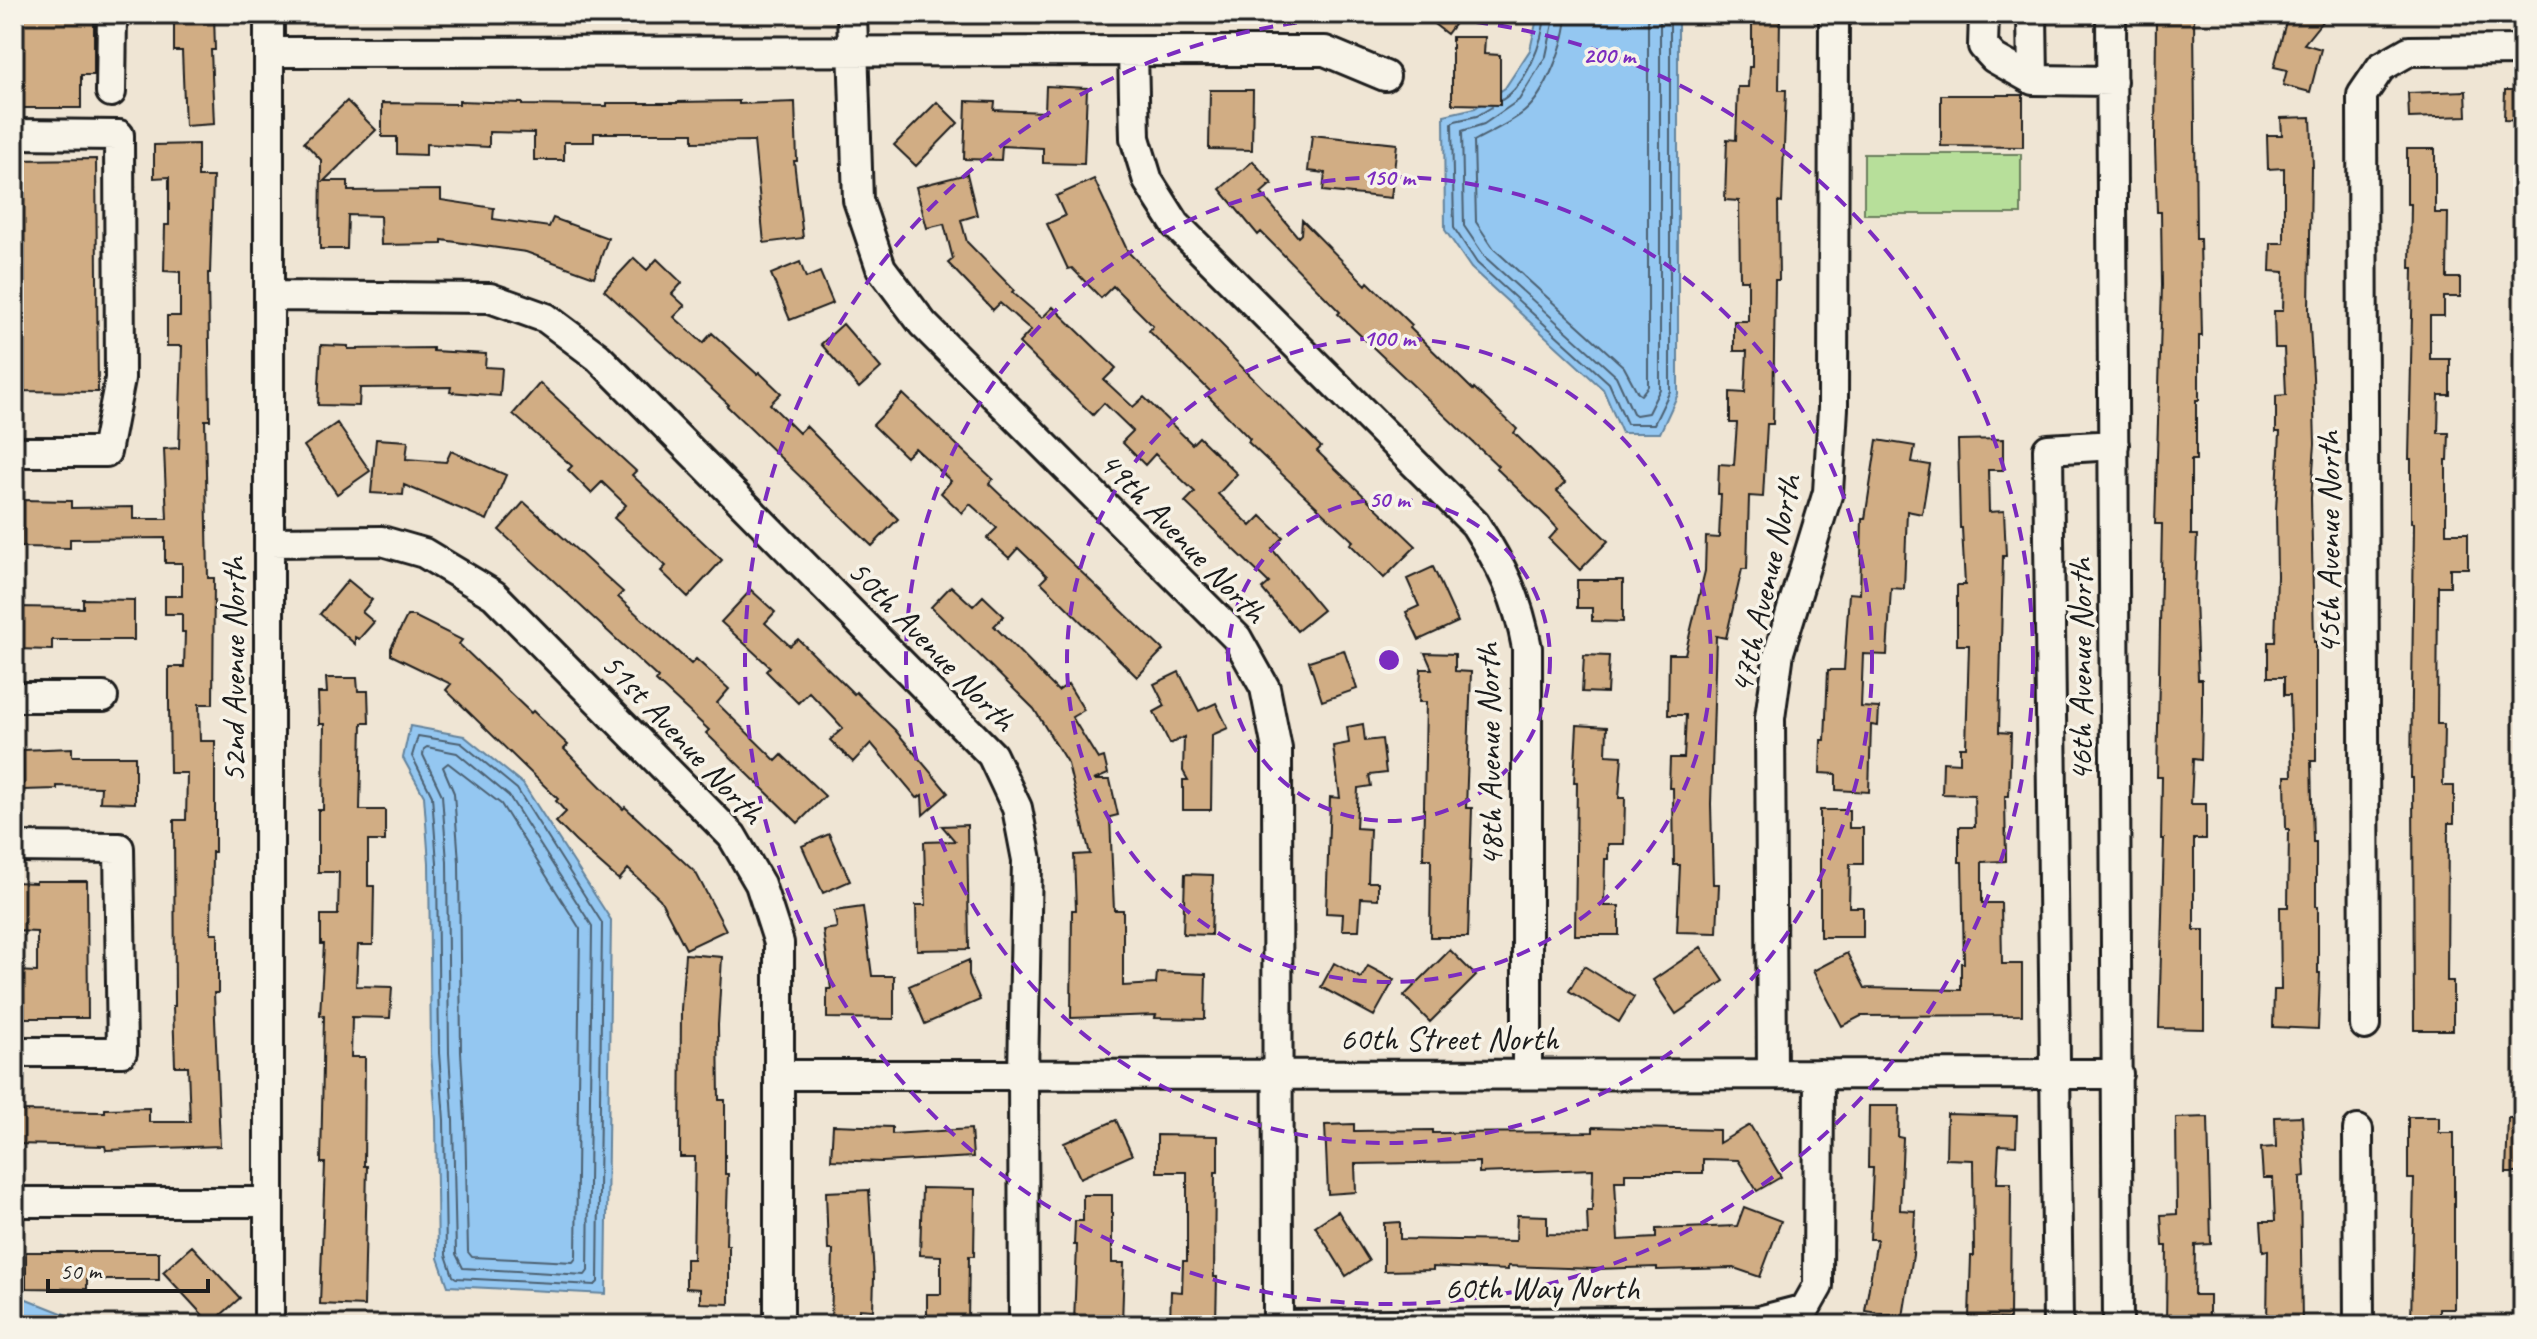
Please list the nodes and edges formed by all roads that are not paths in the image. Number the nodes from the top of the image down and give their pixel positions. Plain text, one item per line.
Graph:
1 (112, 14) edge
2 (269, 14) edge
3 (852, 14) edge
4 (1834, 14) edge
5 (1984, 14) edge
6 (2032, 14) edge
7 (2111, 14) edge
8 (2523, 50) edge
9 (269, 52) junction
10 (853, 52) junction
11 (1133, 53) junction
12 (1385, 76) dead end
13 (2033, 80) junction
14 (2112, 81) junction
15 (111, 92) dead end
16 (14, 134) edge
17 (269, 296) junction
18 (2114, 445) junction
19 (14, 452) edge
20 (269, 542) junction
21 (14, 697) edge
22 (103, 697) dead end
23 (14, 847) edge
24 (2365, 1025) dead end
25 (14, 1052) edge
26 (1527, 1074) junction
27 (1772, 1074) junction
28 (1819, 1074) junction
29 (2055, 1074) junction
30 (2118, 1074) junction
31 (780, 1075) junction
32 (1023, 1075) junction
33 (1279, 1075) junction
34 (2358, 1130) dead end
35 (14, 1202) edge
36 (269, 1202) junction
37 (269, 1325) edge
38 (779, 1325) edge
39 (1024, 1325) edge
40 (1278, 1325) edge
41 (2058, 1325) edge
42 (2118, 1325) edge
43 (2359, 1325) edge

1 - 15 street
2 - 9 street, 52nd Avenue North
3 - 10 street, 49th Avenue North
4 - 27 street, 47th Avenue North
5 - 13 street
6 - 13 street
7 - 14 street, 46th Avenue North
8 - 24 street, 45th Avenue North
9 - 10 street
9 - 17 street, 52nd Avenue North
10 - 11 street
10 - 33 street, 49th Avenue North
11 - 12 street
11 - 26 street, 48th Avenue North
13 - 14 street
14 - 18 street, 46th Avenue North
16 - 19 street
17 - 20 street, 52nd Avenue North
17 - 32 street, 50th Avenue North
18 - 29 street
18 - 30 street, 46th Avenue North
20 - 31 street, 51st Avenue North
20 - 36 street, 52nd Avenue North
21 - 22 street
23 - 25 street
26 - 27 street, 60th Street North
26 - 33 street, 60th Street North
27 - 28 street, 60th Street North
28 - 29 street, 60th Street North
28 - 40 street, 60th Way North
29 - 30 street, 60th Street North
29 - 41 street
30 - 42 street, 46th Avenue North
31 - 32 street, 60th Street North
31 - 38 street, 51st Avenue North
32 - 33 street, 60th Street North
32 - 39 street, 50th Avenue North
33 - 40 street, 49th Avenue North
34 - 43 street
35 - 36 street
36 - 37 street, 52nd Avenue North

